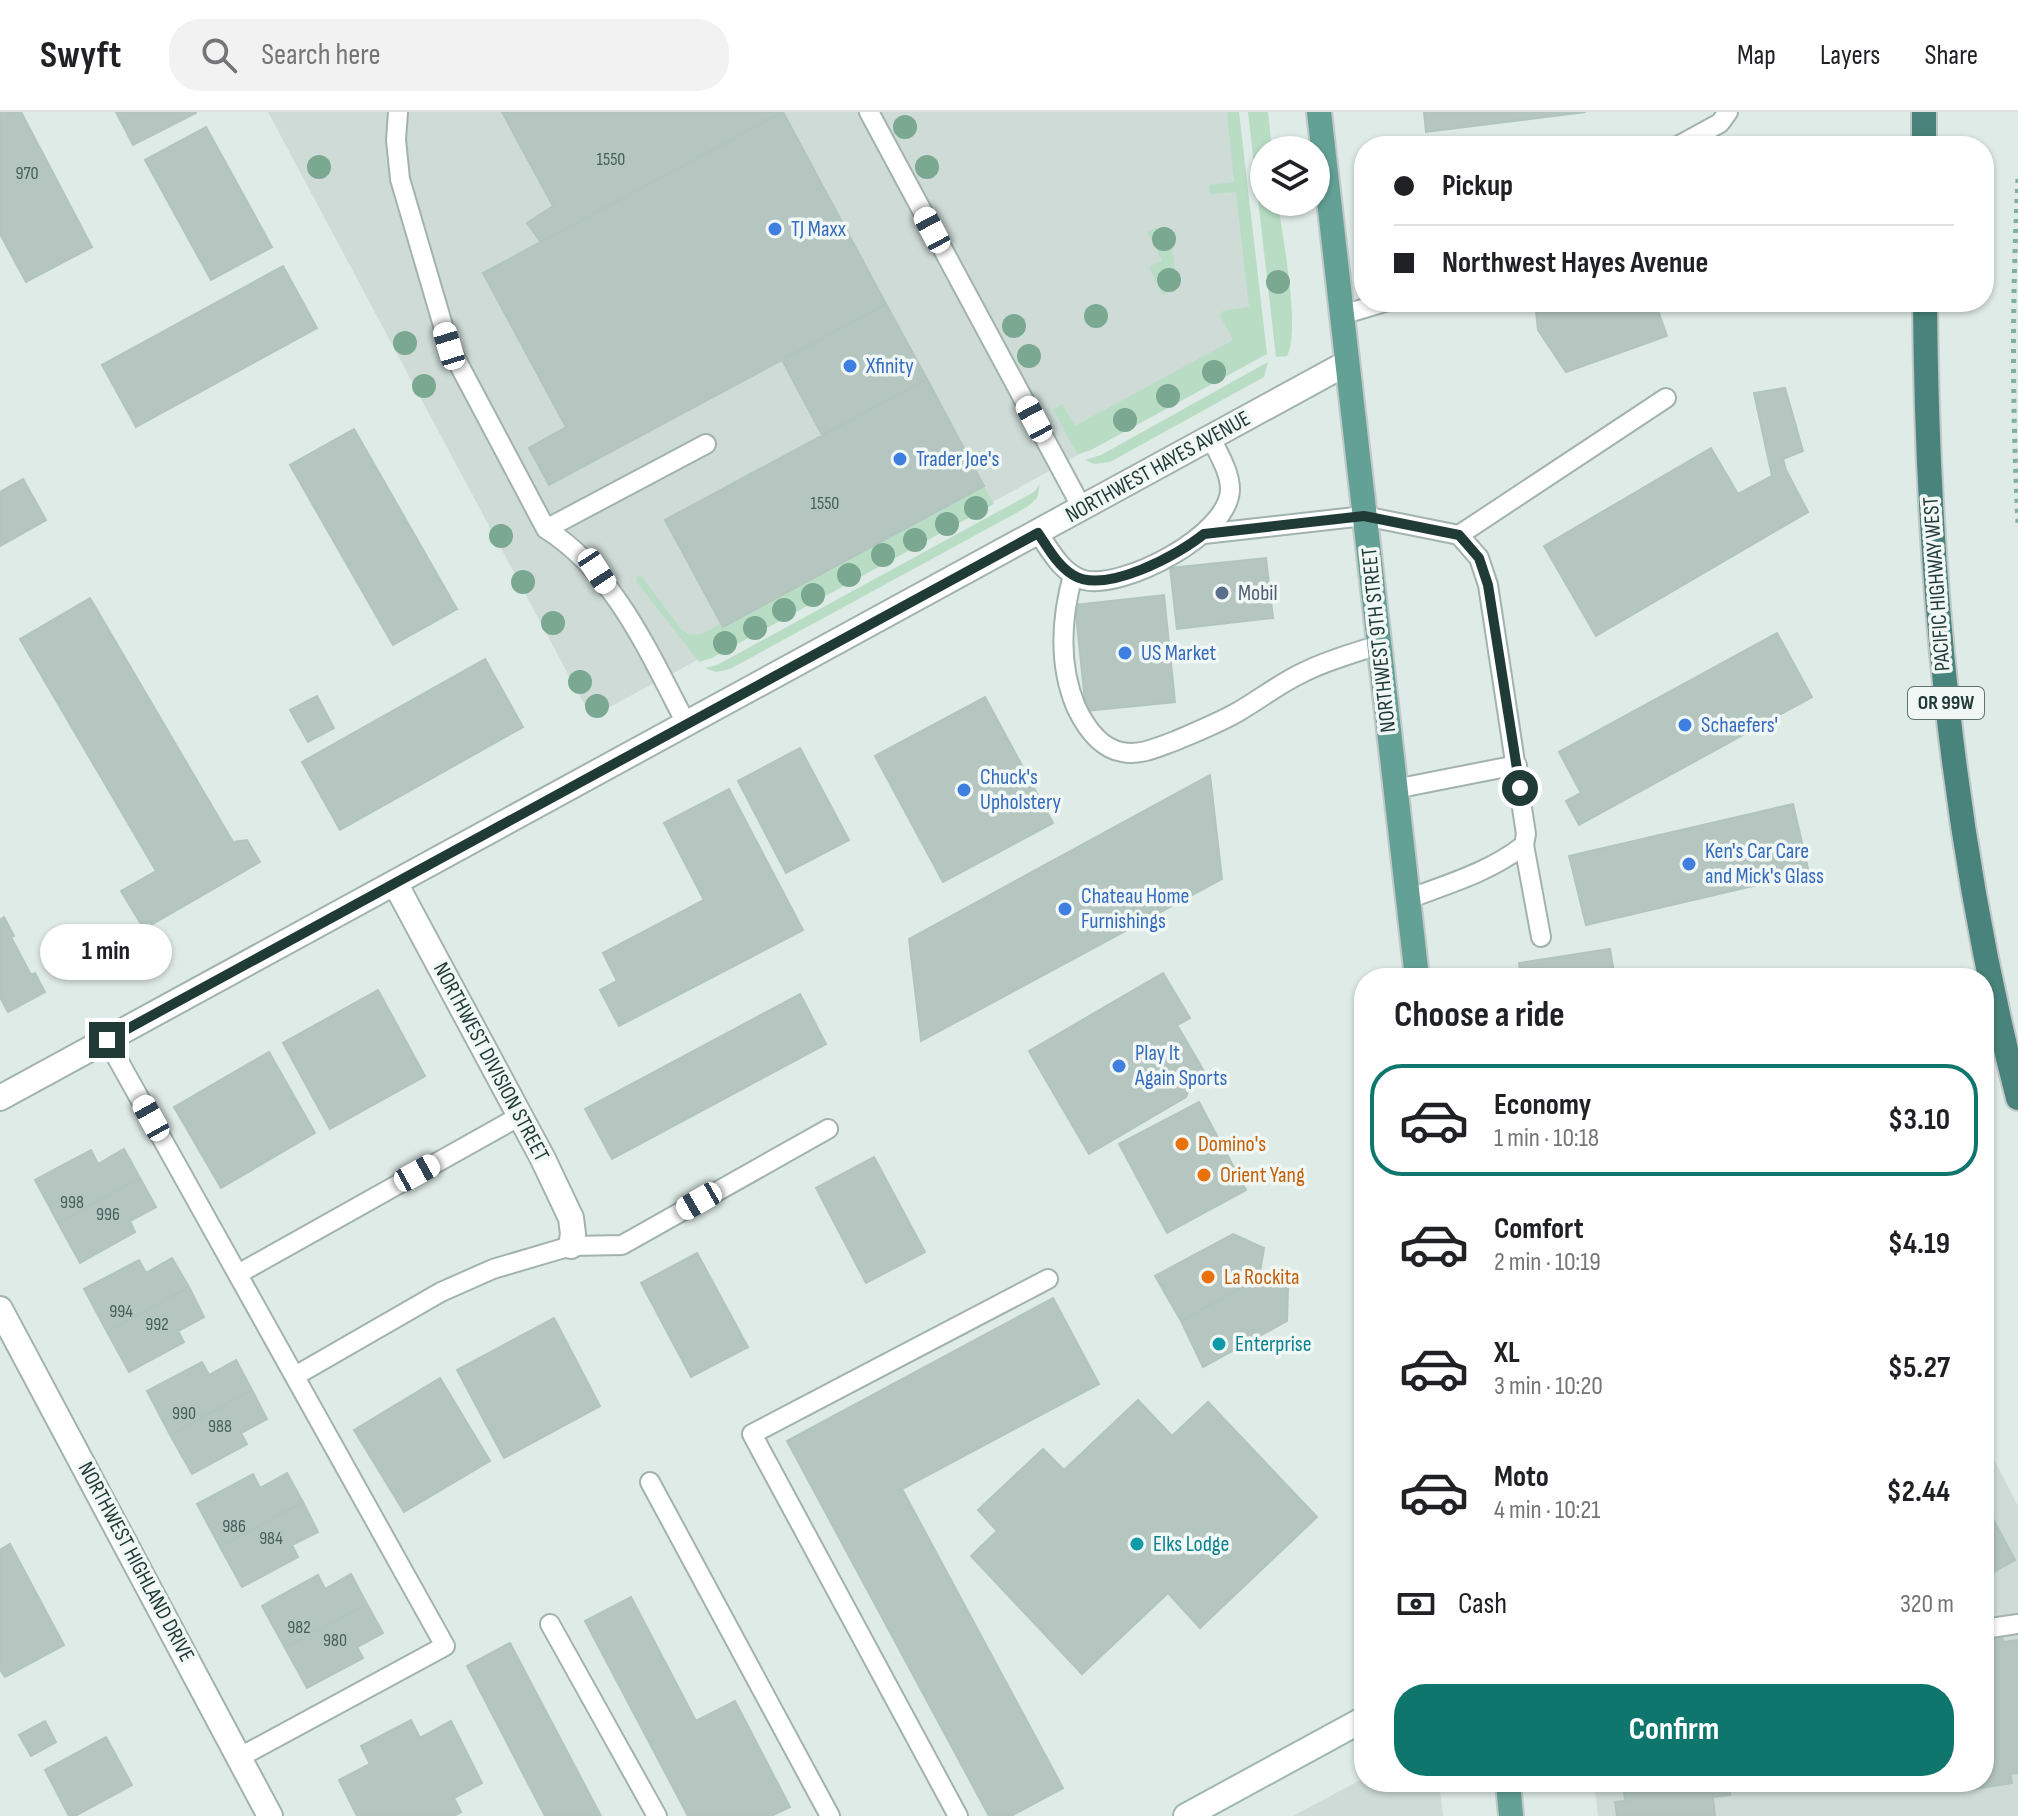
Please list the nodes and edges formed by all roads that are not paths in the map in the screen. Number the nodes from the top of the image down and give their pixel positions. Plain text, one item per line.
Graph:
1 (398, 112) edge
2 (869, 112) edge
3 (1319, 112) edge
4 (1728, 112) edge
5 (1924, 112) edge
6 (1696, 136) edge
7 (1924, 136) edge
8 (1354, 311) edge
9 (1925, 312) edge
10 (1342, 315) junction
11 (1347, 363) junction
12 (1666, 398) dead end
13 (1211, 438) junction
14 (706, 444) dead end
15 (1082, 508) junction
16 (1364, 516) junction
17 (546, 529) junction
18 (1038, 533) junction
19 (1204, 534) junction
20 (1459, 535) junction
21 (1073, 575) junction
22 (1379, 645) junction
23 (687, 725) junction
24 (1517, 765) junction
25 (1395, 789) junction
26 (1524, 845) junction
27 (395, 883) junction
28 (1408, 899) junction
29 (1541, 937) dead end
30 (1416, 968) edge
31 (1987, 968) edge
32 (1994, 1001) edge
33 (107, 1040) junction
34 (0, 1098) edge
35 (2018, 1098) edge
36 (520, 1116) junction
37 (828, 1129) dead end
38 (571, 1246) junction
39 (238, 1274) junction
40 (1048, 1279) dead end
41 (0, 1309) edge
42 (295, 1376) junction
43 (650, 1482) dead end
44 (550, 1624) dead end
45 (2018, 1624) edge
46 (1994, 1628) edge
47 (1354, 1724) edge
48 (240, 1757) junction
49 (1509, 1792) edge
50 (270, 1816) edge
51 (657, 1816) edge
52 (830, 1816) edge
53 (958, 1816) edge
54 (1186, 1816) edge
55 (1511, 1816) edge

1 - 17 lane
2 - 15 lane
3 - 10 main road, NORTHWEST 9TH STREET
4 - 6 lane
5 - 7 highway
8 - 10 lane
9 - 31 highway, PACIFIC HIGHWAY WEST / OR 99W
10 - 11 main road, NORTHWEST 9TH STREET
11 - 13 street, NORTHWEST HAYES AVENUE
11 - 16 main road, NORTHWEST 9TH STREET
12 - 20 lane
13 - 15 street, NORTHWEST HAYES AVENUE
13 - 19 lane
14 - 17 lane
15 - 18 street, NORTHWEST HAYES AVENUE
16 - 19 lane
16 - 20 lane
16 - 22 main road, NORTHWEST 9TH STREET
17 - 23 lane
18 - 21 lane
18 - 23 street, NORTHWEST HAYES AVENUE
19 - 21 lane
20 - 24 lane
21 - 22 lane
22 - 25 main road, NORTHWEST 9TH STREET
23 - 27 street, NORTHWEST HAYES AVENUE
24 - 25 lane
24 - 26 lane
25 - 28 main road, NORTHWEST 9TH STREET
26 - 28 lane
26 - 29 lane
27 - 33 street, NORTHWEST HAYES AVENUE
27 - 36 street, NORTHWEST DIVISION STREET
28 - 30 main road, NORTHWEST 9TH STREET
32 - 35 highway, PACIFIC HIGHWAY WEST / OR 99W
33 - 34 street, NORTHWEST HAYES AVENUE
33 - 39 lane
36 - 38 street, NORTHWEST DIVISION STREET
36 - 39 lane
37 - 38 lane
38 - 42 lane
39 - 42 lane
40 - 53 lane
41 - 48 street, NORTHWEST HIGHLAND DRIVE
42 - 48 lane
43 - 52 lane
44 - 51 lane
45 - 46 lane
47 - 54 street
48 - 50 street, NORTHWEST HIGHLAND DRIVE
49 - 55 main road

